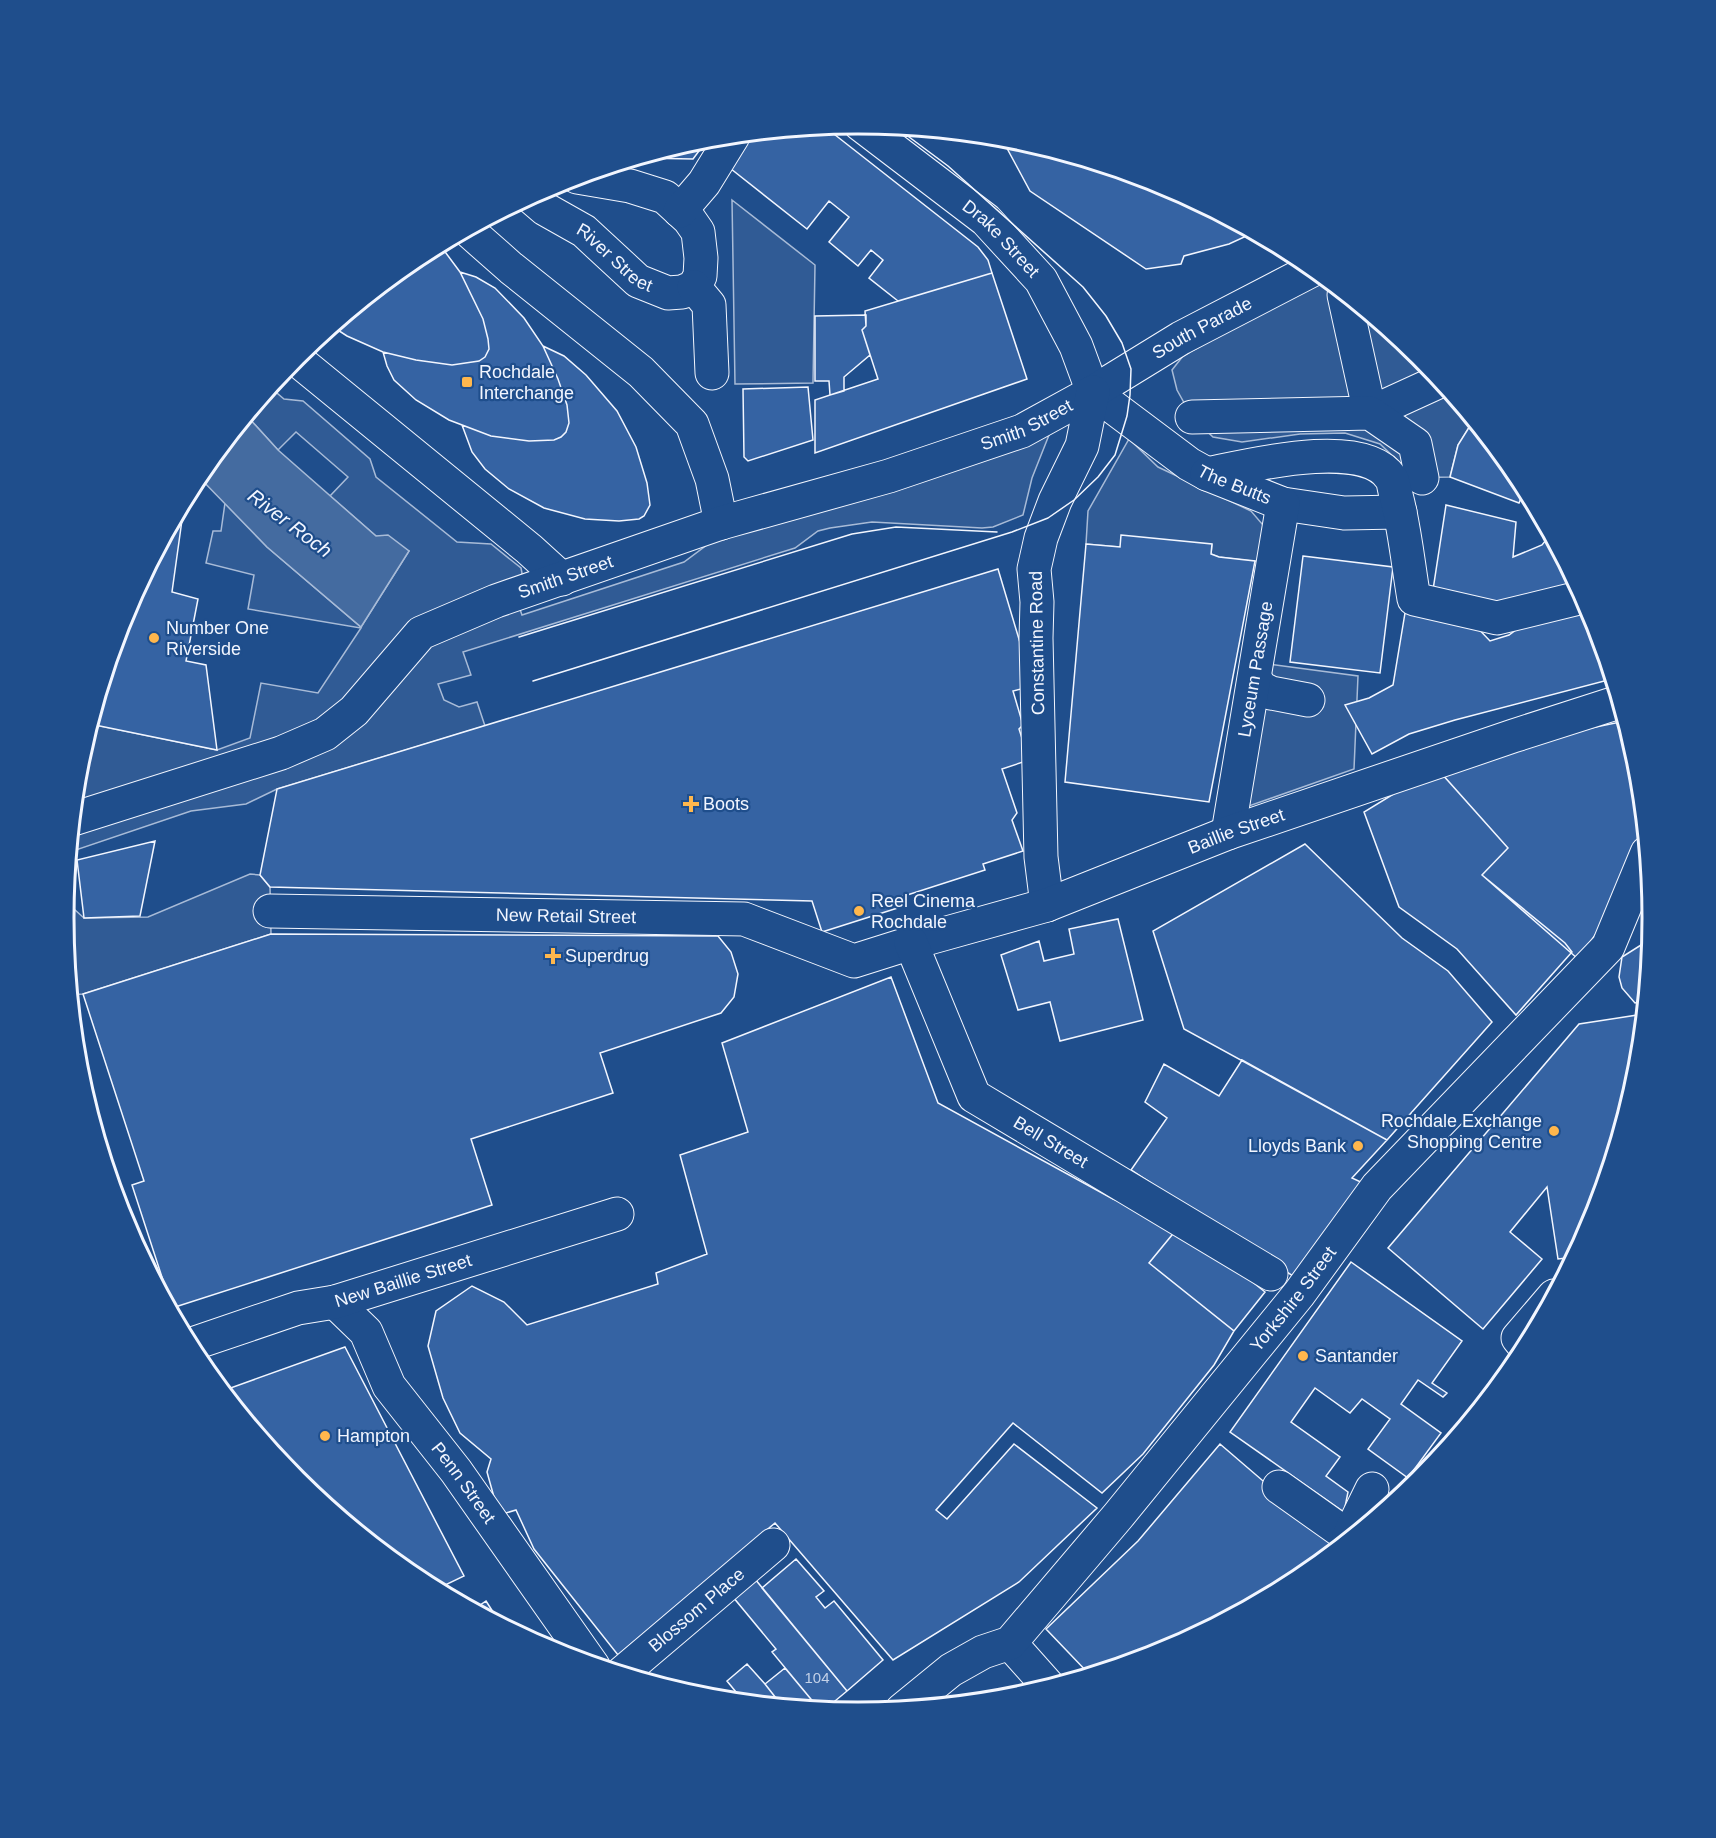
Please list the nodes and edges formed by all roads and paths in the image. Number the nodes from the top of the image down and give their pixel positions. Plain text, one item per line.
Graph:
1 (874, 135) edge
2 (727, 146) edge
3 (595, 180) edge
4 (538, 203) edge
5 (680, 211) junction
6 (474, 236) edge
7 (1304, 274) edge
8 (694, 287) junction
9 (1346, 305) edge
10 (303, 364) edge
11 (712, 373) dead end
12 (1432, 385) edge
13 (1093, 392) junction
14 (1370, 413) junction
15 (1192, 417) dead end
16 (1207, 474) junction
17 (1422, 478) dead end
18 (1283, 504) junction
19 (1400, 512) junction
20 (721, 523) junction
21 (562, 579) junction
22 (1574, 599) edge
23 (1255, 679) junction
24 (1308, 700) dead end
25 (1612, 704) edge
26 (80, 817) edge
27 (1228, 832) junction
28 (1641, 868) edge
29 (1047, 905) junction
30 (270, 911) dead end
31 (910, 943) junction
32 (854, 961) joint
33 (617, 1214) dead end
34 (1270, 1274) dead end
35 (335, 1302) junction
36 (1527, 1328) edge
37 (1519, 1340) edge
38 (198, 1342) edge
39 (1279, 1487) dead end
40 (1372, 1489) dead end
41 (1356, 1525) edge
42 (1345, 1534) edge
43 (773, 1545) dead end
44 (1010, 1643) junction
45 (585, 1654) edge
46 (627, 1669) edge
47 (1044, 1681) edge
48 (912, 1702) edge

1 - 13 street, Drake Street
2 - 5 street
3 - 5 street
4 - 8 street, River Street
5 - 8 street
6 - 20 street
7 - 13 street, South Parade
8 - 11 street
9 - 14 street
10 - 21 street
12 - 14 street
13 - 16 street, The Butts
13 - 20 street, Smith Street
13 - 29 street, Constantine Road
14 - 15 street
14 - 17 street
16 - 18 street, The Butts
16 - 19 street
18 - 19 street, The Butts
18 - 23 street, Lyceum Passage
19 - 22 street
20 - 21 street, Smith Street
21 - 26 street, Smith Street
23 - 24 street
23 - 27 street, Lyceum Passage
25 - 27 street, Baillie Street
27 - 29 street, Baillie Street
28 - 44 street, Yorkshire Street
29 - 31 street, Baillie Street
30 - 32 street, New Retail Street
31 - 32 street, Baillie Street
31 - 34 street, Bell Street
33 - 35 street, New Baillie Street
35 - 38 street, New Baillie Street
35 - 45 street, Penn Street
36 - 37 street
39 - 42 street
40 - 41 street
43 - 46 street, Blossom Place
44 - 47 street
44 - 48 street

